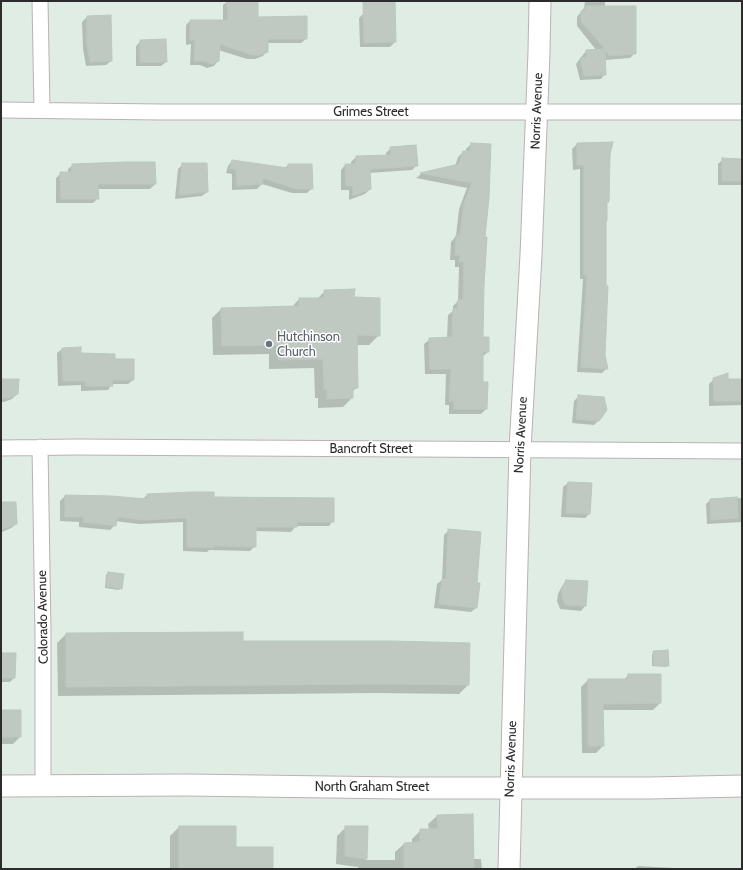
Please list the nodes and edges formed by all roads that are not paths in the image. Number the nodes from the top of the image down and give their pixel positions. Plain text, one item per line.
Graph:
1 (40, 1) edge
2 (540, 1) edge
3 (1, 110) edge
4 (42, 110) junction
5 (537, 111) junction
6 (742, 112) edge
7 (40, 447) junction
8 (1, 448) edge
9 (520, 449) junction
10 (742, 450) edge
11 (1, 786) edge
12 (43, 786) junction
13 (742, 786) edge
14 (511, 788) junction
15 (509, 869) edge

1 - 4 street
2 - 5 street, Norris Avenue
3 - 4 street, Grimes Street
4 - 5 street, Grimes Street
5 - 6 street, Grimes Street
5 - 9 street, Norris Avenue
7 - 8 street, Bancroft Street
7 - 9 street, Bancroft Street
7 - 12 street, Colorado Avenue
9 - 10 street, Bancroft Street
9 - 14 street, Norris Avenue
11 - 12 street, North Graham Street
12 - 14 street, North Graham Street
13 - 14 street, North Graham Street
14 - 15 street, Norris Avenue

